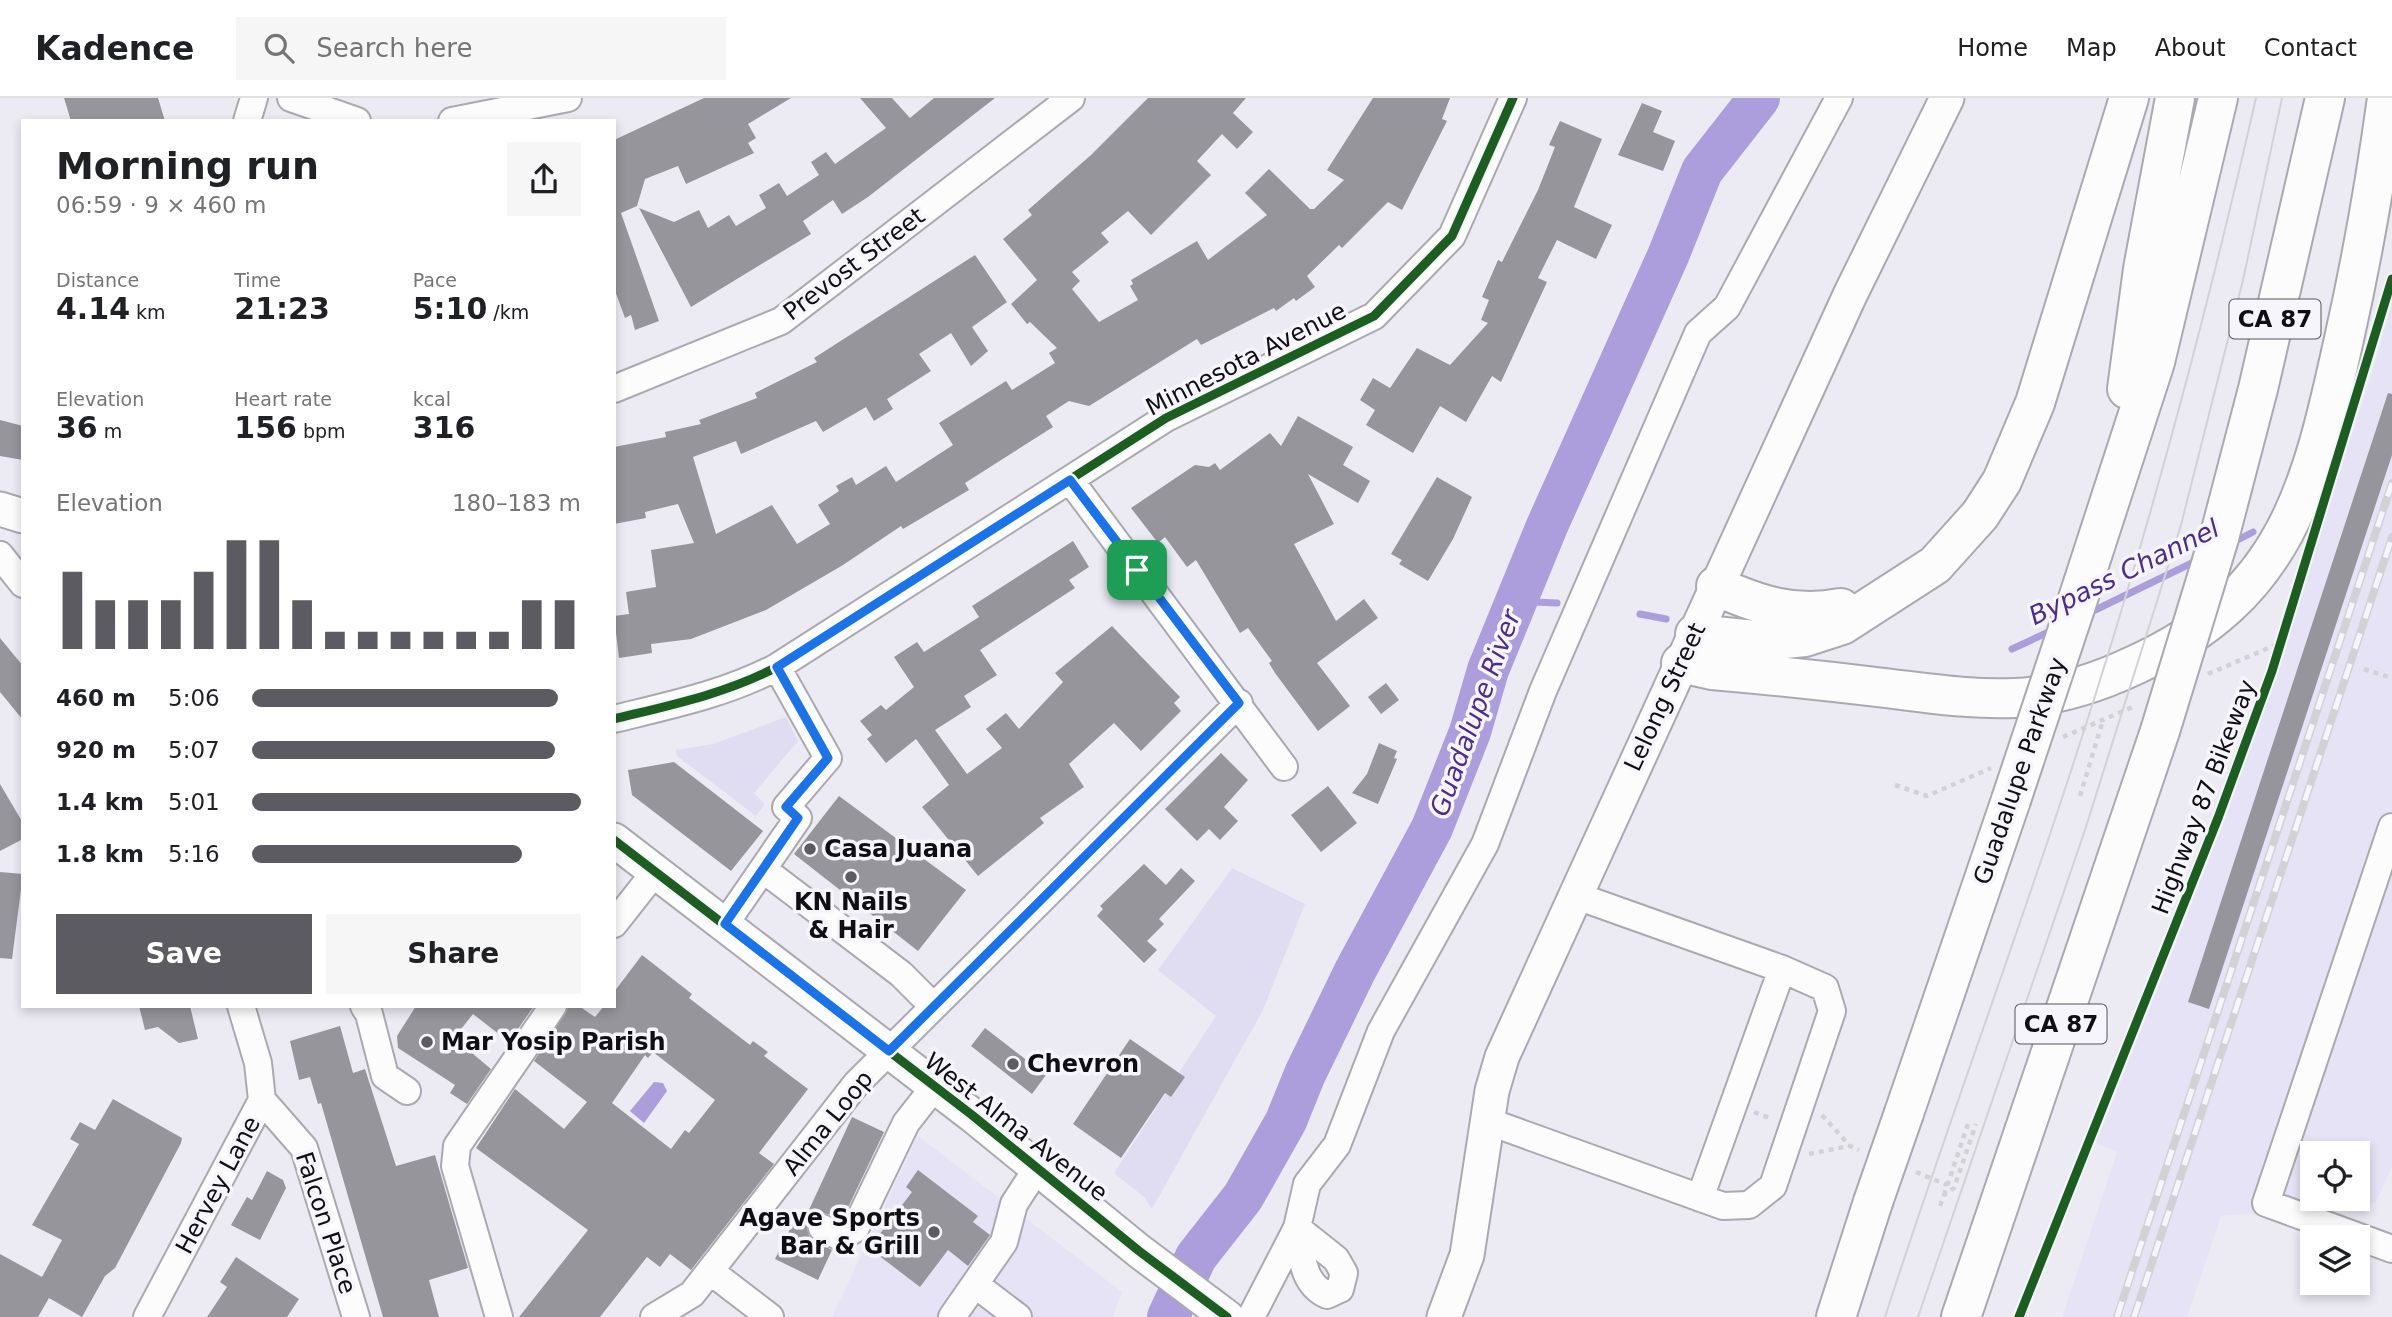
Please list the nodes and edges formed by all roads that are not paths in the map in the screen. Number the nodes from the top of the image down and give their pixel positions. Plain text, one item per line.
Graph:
1 (254, 98) edge
2 (291, 98) edge
3 (568, 98) edge
4 (1071, 98) edge
5 (1513, 98) edge
6 (1839, 98) edge
7 (1947, 98) edge
8 (2129, 98) edge
9 (2175, 98) edge
10 (2218, 98) edge
11 (2325, 98) edge
12 (2387, 98) edge
13 (248, 119) edge
14 (351, 119) edge
15 (462, 119) edge
16 (616, 388) edge
17 (2116, 474) junction
18 (1070, 480) junction
19 (0, 509) edge
20 (21, 515) edge
21 (0, 555) edge
22 (21, 581) edge
23 (1716, 586) junction
24 (1874, 602) junction
25 (1688, 649) junction
26 (777, 667) junction
27 (1239, 703) junction
28 (616, 719) edge
29 (1284, 767) dead end
30 (2392, 827) edge
31 (616, 842) edge
32 (764, 870) junction
33 (655, 872) junction
34 (1574, 895) junction
35 (616, 921) edge
36 (725, 924) junction
37 (1782, 969) junction
38 (933, 1006) junction
39 (242, 1008) edge
40 (365, 1008) edge
41 (552, 1008) edge
42 (889, 1051) junction
43 (934, 1086) junction
44 (407, 1091) dead end
45 (262, 1100) junction
46 (1487, 1121) junction
47 (1038, 1167) junction
48 (1700, 1198) junction
49 (822, 1228) dead end
50 (2392, 1249) edge
51 (710, 1271) junction
52 (976, 1284) junction
53 (147, 1317) edge
54 (356, 1317) edge
55 (499, 1317) edge
56 (654, 1317) edge
57 (770, 1317) edge
58 (951, 1317) edge
59 (1018, 1317) edge
60 (1227, 1317) edge
61 (1251, 1317) edge
62 (1444, 1317) edge
63 (1836, 1317) edge
64 (1961, 1317) edge

1 - 13 street
2 - 14 street
3 - 15 street
4 - 16 street, Prevost Street
5 - 18 street, Minnesota Avenue
6 - 61 street
7 - 23 main road, Lelong Street
8 - 24 highway
9 - 17 highway
10 - 17 highway, Guadalupe Parkway
11 - 64 highway, CA 87, bridge
12 - 25 highway
17 - 63 highway, Guadalupe Parkway, bridge
18 - 26 street, Minnesota Avenue
18 - 27 street
19 - 20 main road
21 - 22 street
23 - 24 highway
23 - 25 main road, Lelong Street
24 - 25 highway
25 - 34 main road, Lelong Street
26 - 28 street, Minnesota Avenue
26 - 32 street
27 - 29 street
27 - 38 street, Alma Loop
30 - 50 street
31 - 33 main road, West Alma Avenue
32 - 36 street
32 - 38 street
33 - 35 street
33 - 36 main road, West Alma Avenue
34 - 37 street
34 - 46 main road, Lelong Street
36 - 42 main road, West Alma Avenue
37 - 48 street
37 - 48 street
38 - 42 street, Alma Loop
39 - 45 street, Hervey Lane
40 - 44 street
41 - 55 street
42 - 43 main road, West Alma Avenue
42 - 51 street, Alma Loop
43 - 47 main road, West Alma Avenue
43 - 49 street
45 - 53 street, Hervey Lane
45 - 54 street, Falcon Place
46 - 48 street
46 - 62 main road, Lelong Street
47 - 52 street
47 - 60 main road, West Alma Avenue
51 - 56 street, Alma Loop
51 - 57 street
52 - 58 street
52 - 59 street

